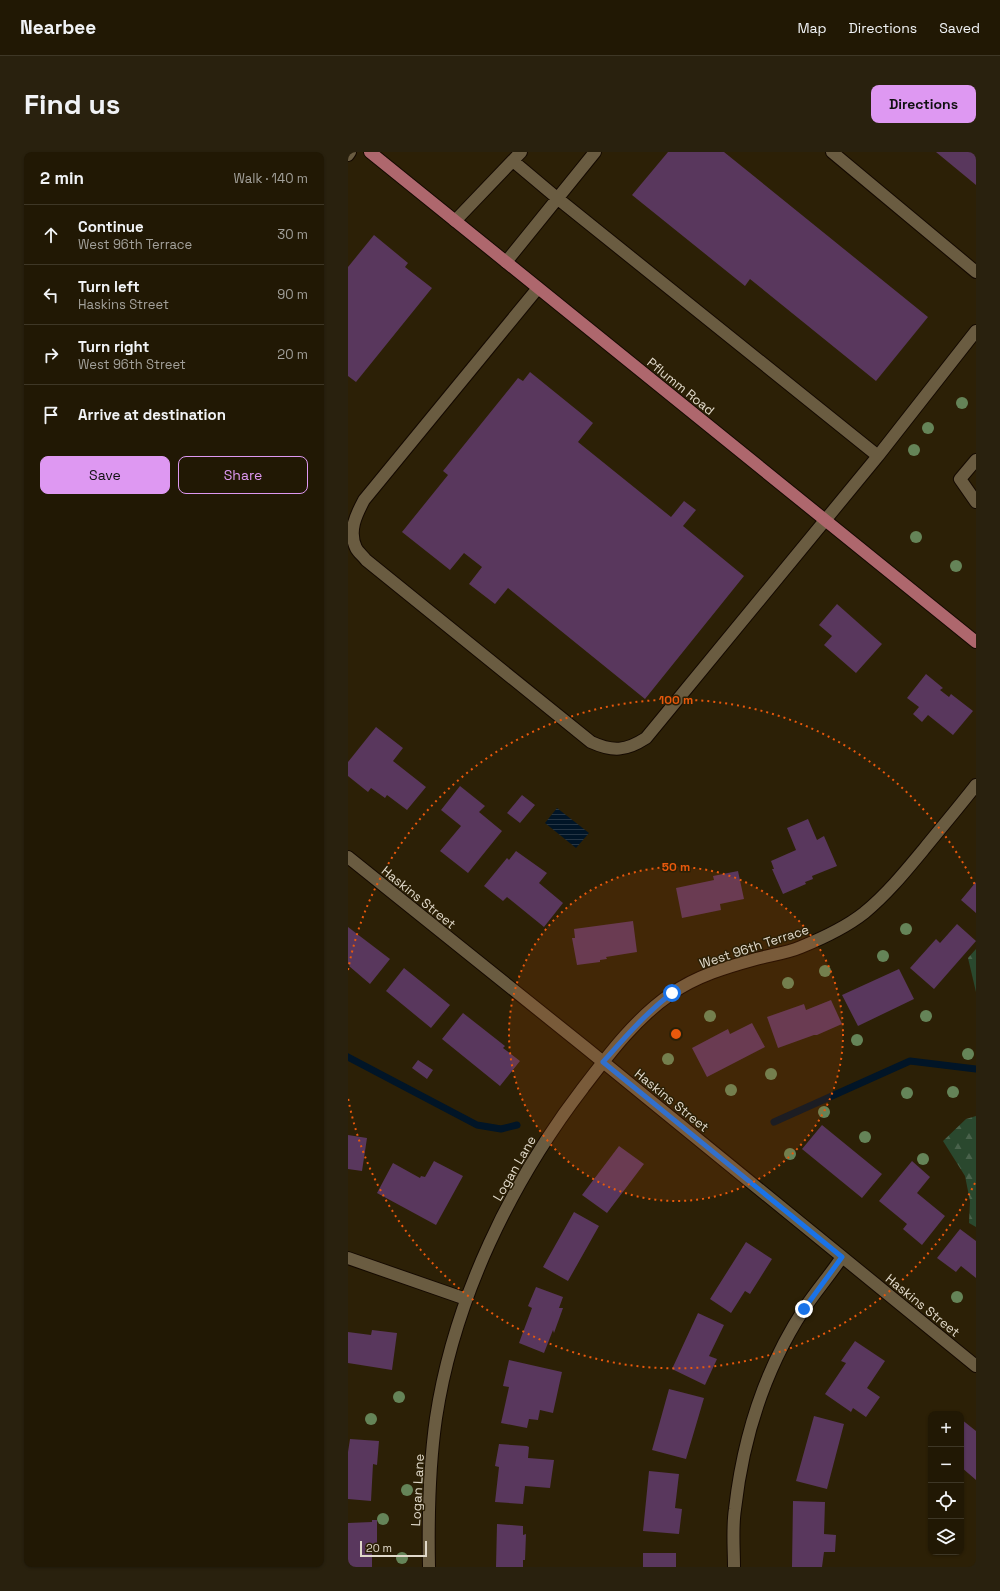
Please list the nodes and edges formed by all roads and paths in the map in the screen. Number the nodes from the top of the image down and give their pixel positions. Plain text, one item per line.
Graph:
1 (350, 152) edge
2 (370, 152) edge
3 (521, 152) edge
4 (595, 152) edge
5 (832, 152) edge
6 (348, 155) edge
7 (513, 161) junction
8 (557, 198) junction
9 (455, 221) junction
10 (506, 262) junction
11 (976, 272) edge
12 (538, 288) junction
13 (976, 331) edge
14 (878, 456) junction
15 (976, 460) edge
16 (976, 502) edge
17 (825, 521) junction
18 (976, 642) edge
19 (976, 785) edge
20 (348, 857) edge
21 (603, 1062) junction
22 (842, 1257) junction
23 (348, 1258) edge
24 (466, 1299) junction
25 (976, 1366) edge
26 (429, 1567) edge
27 (734, 1567) edge

1 - 6 street
2 - 9 main road, Pflumm Road
3 - 7 street
4 - 8 street
5 - 11 street
7 - 8 street
7 - 9 street
8 - 10 street
8 - 14 street
9 - 10 main road, Pflumm Road
10 - 12 main road, Pflumm Road
12 - 17 main road, Pflumm Road
12 - 17 street
13 - 14 street
14 - 17 street
15 - 16 street
17 - 18 main road, Pflumm Road
19 - 21 street, West 96th Terrace
20 - 21 street, Haskins Street
21 - 22 street, Haskins Street
21 - 24 street, Logan Lane
22 - 25 street, Haskins Street
22 - 27 street
23 - 24 street
24 - 26 street, Logan Lane

